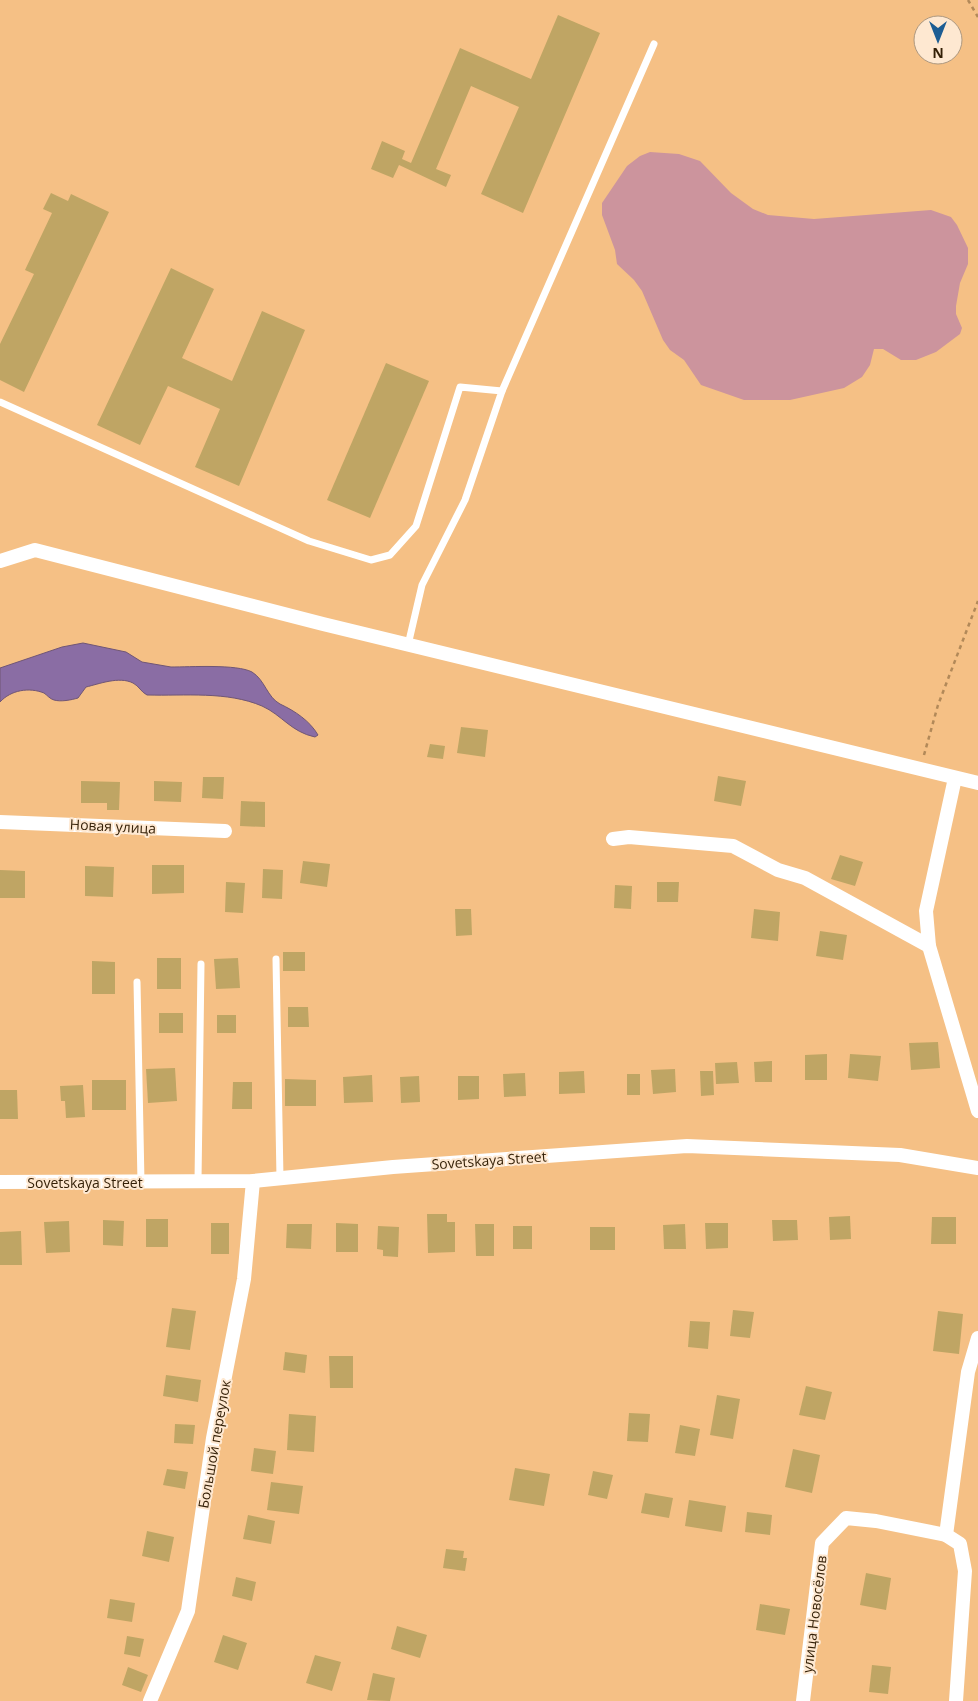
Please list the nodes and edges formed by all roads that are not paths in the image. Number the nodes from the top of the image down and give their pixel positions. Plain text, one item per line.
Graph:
1 (654, 44) dead end
2 (502, 391) junction
3 (0, 402) edge
4 (0, 561) edge
5 (408, 645) junction
6 (955, 778) junction
7 (978, 784) edge
8 (0, 822) edge
9 (225, 831) dead end
10 (613, 839) dead end
11 (929, 946) junction
12 (276, 959) dead end
13 (201, 964) dead end
14 (137, 982) dead end
15 (978, 1111) edge
16 (978, 1168) edge
17 (280, 1178) junction
18 (253, 1180) junction
19 (198, 1181) junction
20 (0, 1182) edge
21 (140, 1182) junction
22 (978, 1338) edge
23 (946, 1535) junction
24 (150, 1701) edge
25 (803, 1701) edge
26 (956, 1701) edge

1 - 2 lane
2 - 3 lane
2 - 5 lane
4 - 5 street
5 - 6 street
6 - 7 street
6 - 11 street
8 - 9 street, Новая улица
10 - 11 street
11 - 15 street
12 - 17 lane
13 - 19 lane
14 - 21 lane
16 - 17 street, Sovetskaya Street
17 - 18 street, Sovetskaya Street
18 - 19 street, Sovetskaya Street
18 - 24 street, Большой переулок
19 - 21 street, Sovetskaya Street
20 - 21 street, Sovetskaya Street
22 - 23 street
23 - 25 street, улица Новосёлов
23 - 26 street

